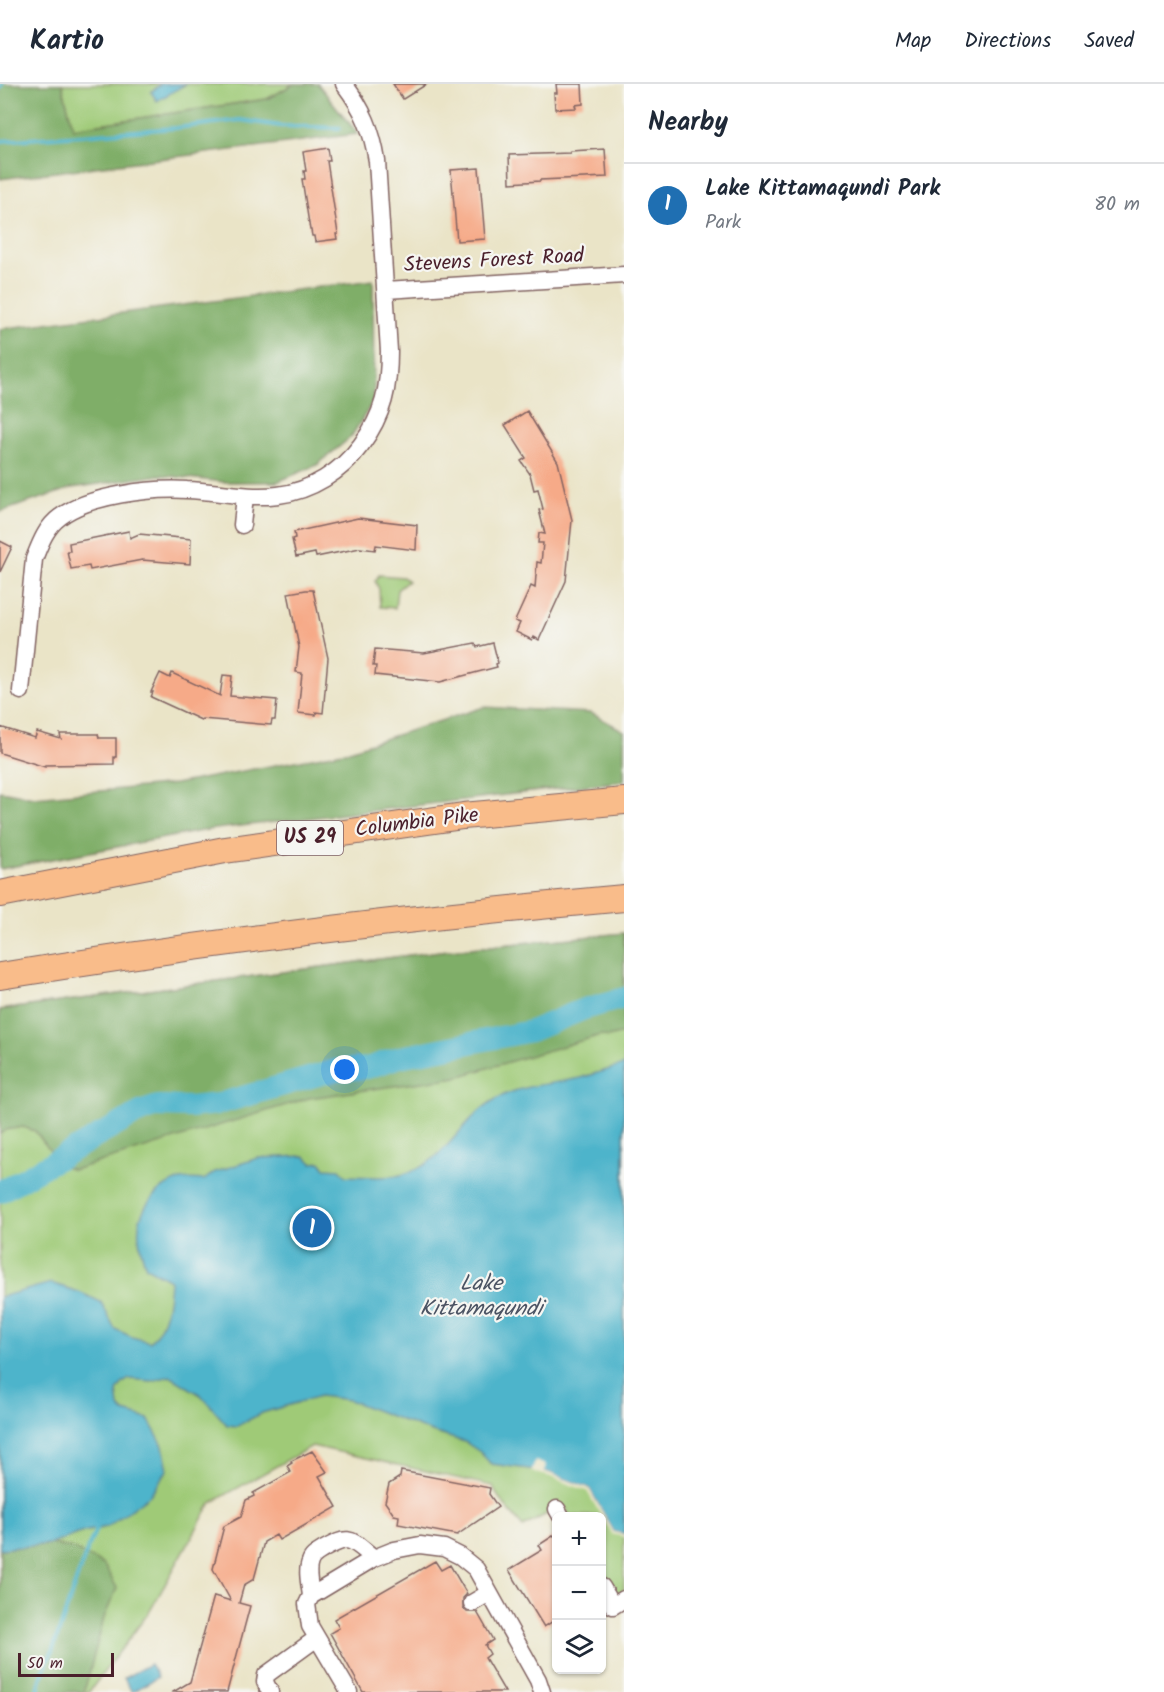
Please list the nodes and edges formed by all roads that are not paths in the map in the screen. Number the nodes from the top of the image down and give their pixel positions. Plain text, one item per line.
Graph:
1 (344, 84) edge
2 (624, 275) edge
3 (386, 290) junction
4 (245, 496) junction
5 (242, 525) dead end
6 (21, 690) dead end
7 (624, 801) edge
8 (0, 894) edge
9 (624, 898) edge
10 (0, 975) edge
11 (374, 1558) junction
12 (489, 1593) junction
13 (606, 1594) edge
14 (311, 1596) junction
15 (624, 1599) edge
16 (472, 1603) dead end
17 (317, 1638) junction
18 (347, 1686) edge
19 (270, 1692) edge
20 (542, 1692) edge

1 - 3 street
2 - 3 street, Stevens Forest Road
3 - 4 street, Stevens Forest Road
4 - 5 street
4 - 6 street, Stevens Forest Road
7 - 8 highway, Columbia Pike / US 29
9 - 10 highway
11 - 12 street
11 - 14 street
11 - 14 street
12 - 16 street
12 - 20 street
13 - 15 street
14 - 17 street
17 - 18 street
17 - 19 street

